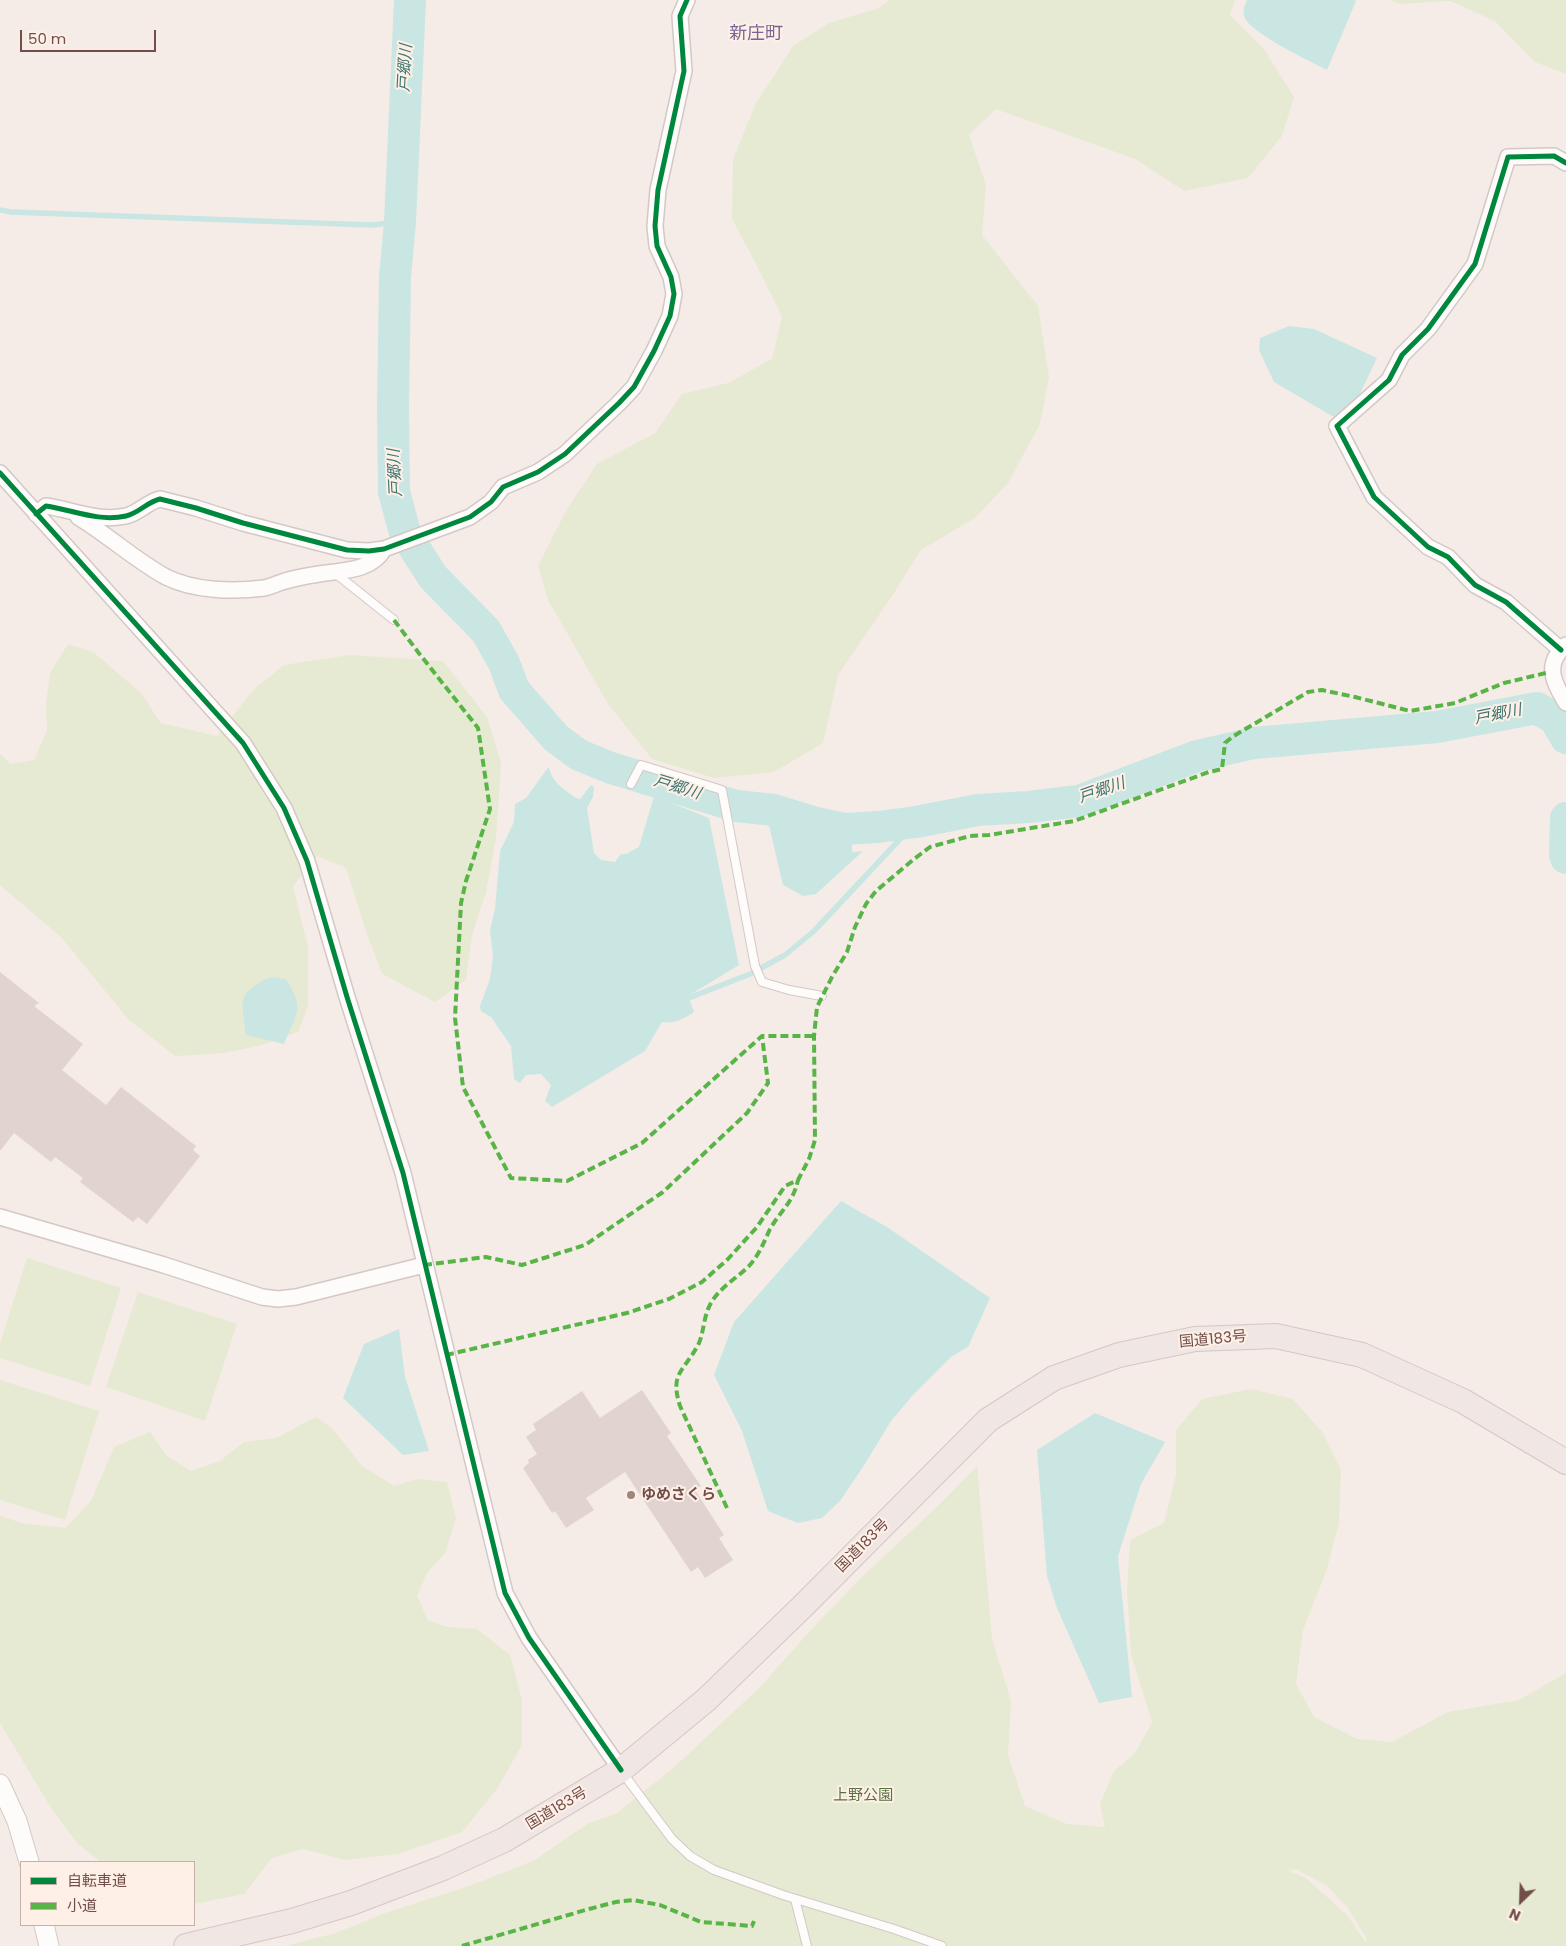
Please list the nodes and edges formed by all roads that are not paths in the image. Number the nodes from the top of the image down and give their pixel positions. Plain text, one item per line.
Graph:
1 (687, 0) edge
2 (1566, 163) edge
3 (0, 473) edge
4 (70, 512) junction
5 (36, 514) junction
6 (384, 549) junction
7 (334, 572) junction
8 (394, 620) dead end
9 (1563, 648) edge
10 (1566, 703) edge
11 (631, 784) dead end
12 (822, 996) dead end
13 (0, 1217) edge
14 (424, 1265) junction
15 (1566, 1462) edge
16 (621, 1770) junction
17 (0, 1784) edge
18 (29, 1861) edge
19 (795, 1899) junction
20 (44, 1926) edge
21 (49, 1946) edge
22 (186, 1946) edge
23 (807, 1946) edge
24 (942, 1946) edge

1 - 6 street
2 - 9 street
3 - 5 street
4 - 5 street
4 - 6 street
4 - 7 street
5 - 14 street
6 - 7 street
7 - 8 lane
9 - 10 street
11 - 12 lane
13 - 14 street
14 - 16 street
15 - 16 highway, 国道183号
16 - 19 lane
16 - 22 highway, 国道183号
17 - 18 street
19 - 23 lane
19 - 24 lane
20 - 21 street

